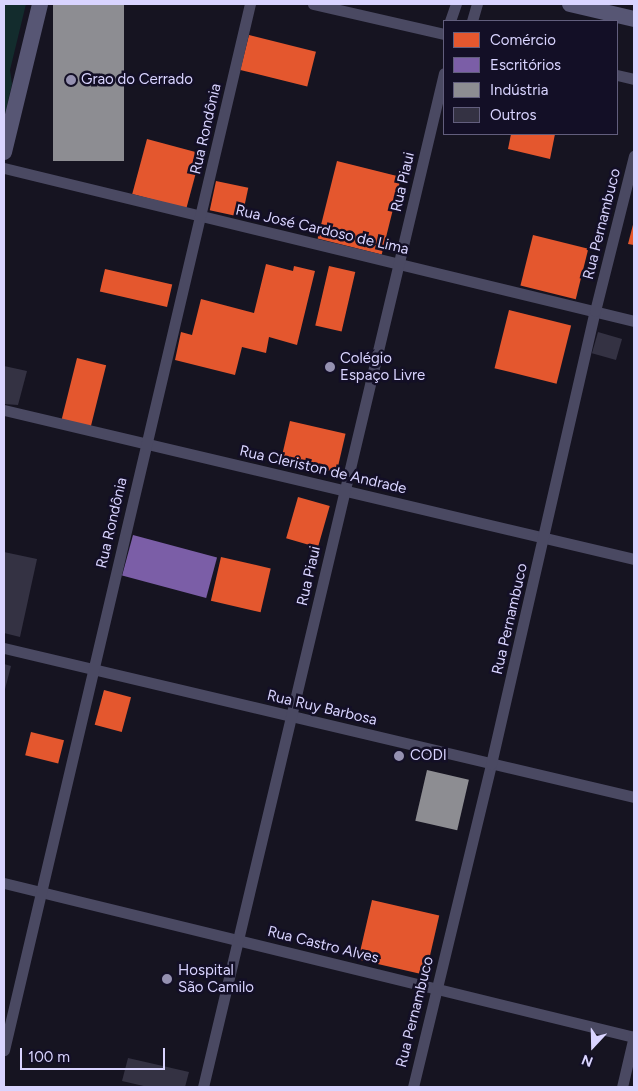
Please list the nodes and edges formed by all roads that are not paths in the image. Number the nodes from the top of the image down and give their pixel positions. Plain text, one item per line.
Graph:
1 (31, 4) edge
2 (40, 4) edge
3 (250, 4) edge
4 (313, 4) edge
5 (456, 4) edge
6 (477, 4) edge
7 (570, 4) edge
8 (634, 19) edge
9 (451, 20) edge
10 (472, 20) edge
11 (443, 24) edge
12 (425, 30) junction
13 (443, 34) edge
14 (27, 57) junction
15 (618, 75) edge
16 (443, 77) edge
17 (634, 79) edge
18 (4, 152) edge
19 (634, 156) edge
20 (4, 168) edge
21 (201, 218) junction
22 (399, 264) junction
23 (596, 311) junction
24 (634, 320) edge
25 (4, 410) edge
26 (146, 444) junction
27 (345, 490) junction
28 (544, 538) junction
29 (634, 559) edge
30 (4, 648) edge
31 (94, 670) junction
32 (291, 716) junction
33 (491, 764) junction
34 (634, 797) edge
35 (4, 884) edge
36 (41, 892) junction
37 (238, 940) junction
38 (436, 988) junction
39 (634, 1036) edge
40 (4, 1050) edge
41 (203, 1087) edge
42 (413, 1087) edge
43 (622, 1087) edge

1 - 14 main road
2 - 14 main road
3 - 21 street, Rua Rondônia
4 - 12 street
5 - 9 street
6 - 10 street
7 - 8 main road
11 - 12 street
12 - 13 street
14 - 18 main road
15 - 17 street
16 - 22 street, Rua Piaui
19 - 23 street, Rua Pernambuco
20 - 21 street, Rua José Cardoso de Lima
21 - 22 street, Rua José Cardoso de Lima
21 - 26 street, Rua Rondônia
22 - 23 street, Rua José Cardoso de Lima
22 - 27 street, Rua Piaui
23 - 24 street, Rua José Cardoso de Lima
23 - 28 street, Rua Pernambuco
25 - 26 street, Rua Cleriston de Andrade
26 - 27 street, Rua Cleriston de Andrade
26 - 31 street, Rua Rondônia
27 - 28 street, Rua Cleriston de Andrade
27 - 32 street, Rua Piaui
28 - 29 street, Rua Cleriston de Andrade
28 - 33 street, Rua Pernambuco
30 - 31 street, Rua Ruy Barbosa
31 - 32 street, Rua Ruy Barbosa
31 - 36 street, Rua Rondônia
32 - 33 street, Rua Ruy Barbosa
32 - 37 street, Rua Piaui
33 - 34 street, Rua Ruy Barbosa
33 - 38 street, Rua Pernambuco
35 - 36 street, Rua Castro Alves
36 - 37 street, Rua Castro Alves
36 - 40 street, Rua Rondônia
37 - 38 street, Rua Castro Alves
37 - 41 street, Rua Piaui
38 - 39 street, Rua Castro Alves
38 - 42 street, Rua Pernambuco
39 - 43 street

